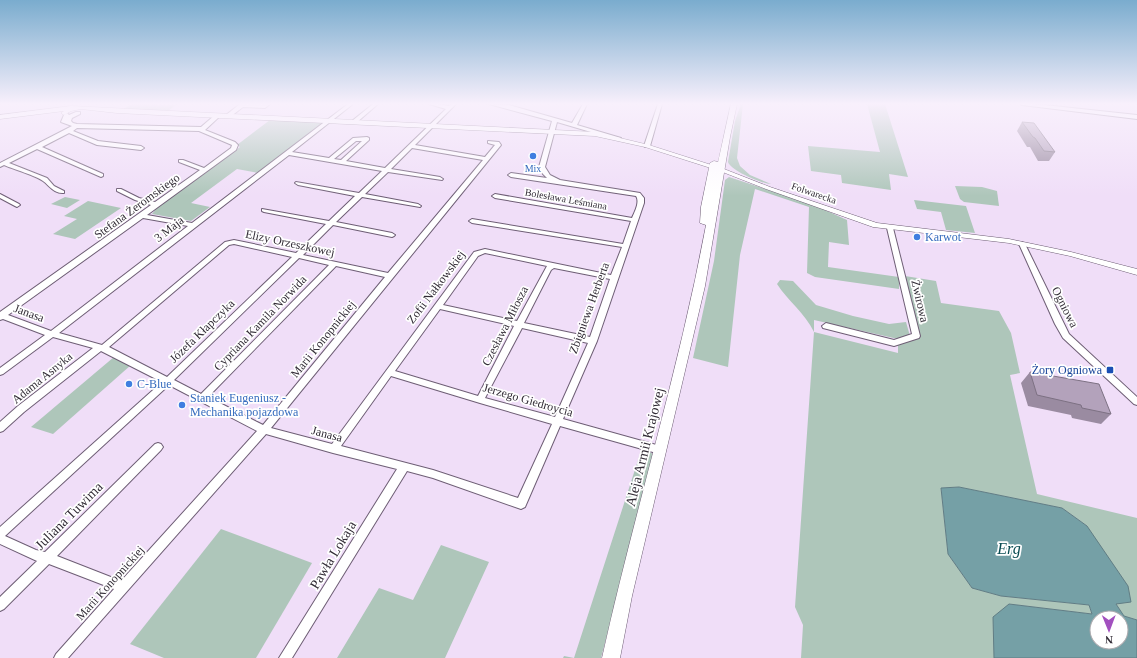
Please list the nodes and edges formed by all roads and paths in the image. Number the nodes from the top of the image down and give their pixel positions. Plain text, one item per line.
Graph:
1 (62, 135) edge
2 (77, 135) edge
3 (211, 135) edge
4 (312, 135) edge
5 (422, 135) edge
6 (552, 135) edge
7 (599, 135) edge
8 (608, 135) edge
9 (650, 135) edge
10 (727, 135) edge
11 (618, 138) junction
12 (490, 142) dead end
13 (410, 146) junction
14 (647, 146) junction
15 (38, 147) junction
16 (141, 148) dead end
17 (288, 153) junction
18 (486, 159) junction
19 (330, 160) junction
20 (181, 161) dead end
21 (342, 162) junction
22 (2, 164) edge
23 (717, 168) junction
24 (386, 169) junction
25 (205, 170) junction
26 (101, 174) dead end
27 (511, 175) dead end
28 (440, 179) dead end
29 (558, 182) junction
30 (298, 183) dead end
31 (119, 190) dead end
32 (62, 192) dead end
33 (360, 195) junction
34 (0, 196) edge
35 (495, 196) dead end
36 (16, 205) dead end
37 (157, 205) junction
38 (418, 206) dead end
39 (264, 210) dead end
40 (143, 216) junction
41 (634, 220) junction
42 (472, 221) dead end
43 (330, 224) junction
44 (192, 225) junction
45 (890, 228) junction
46 (392, 236) dead end
47 (1022, 244) junction
48 (625, 246) junction
49 (297, 256) junction
50 (334, 264) junction
51 (553, 265) junction
52 (1137, 272) edge
53 (390, 276) junction
54 (614, 278) junction
55 (437, 306) junction
56 (0, 316) edge
57 (519, 325) junction
58 (826, 326) dead end
59 (52, 334) junction
60 (593, 341) junction
61 (102, 348) junction
62 (0, 372) edge
63 (389, 372) junction
64 (168, 381) junction
65 (202, 398) junction
66 (480, 400) junction
67 (1137, 402) edge
68 (558, 422) junction
69 (0, 428) edge
70 (264, 430) junction
71 (158, 447) dead end
72 (333, 449) junction
73 (660, 450) junction
74 (404, 467) junction
75 (522, 504) joint
76 (0, 534) edge
77 (0, 539) edge
78 (48, 558) junction
79 (122, 587) junction
80 (0, 605) edge
81 (60, 658) edge
82 (286, 658) edge
83 (611, 658) edge

1 - 15 street
2 - 16 street
3 - 25 street, Stefana Żeromskiego
4 - 17 street, 3 Maja
5 - 13 street, Józefa Kłapczyka
6 - 29 street
7 - 11 street
8 - 11 street, Folwarecka
9 - 14 street
10 - 23 main road, Aleja Armii Krajowej
11 - 14 street, Folwarecka
12 - 18 street, Marii Konopnickiej
13 - 18 street
13 - 24 street, Józefa Kłapczyka
14 - 23 street, Folwarecka
15 - 22 street
15 - 26 street
17 - 19 street
17 - 44 street, 3 Maja
18 - 53 street, Marii Konopnickiej
19 - 21 street
19 - 21 street
20 - 25 street
21 - 24 street
22 - 32 street
23 - 45 street, Folwarecka
23 - 73 main road, Aleja Armii Krajowej
24 - 28 street
24 - 33 street, Józefa Kłapczyka
25 - 37 street, Stefana Żeromskiego
27 - 29 street, Zbigniewa Herberta
29 - 41 street, Zbigniewa Herberta
30 - 33 street
31 - 37 street
33 - 38 street
33 - 43 street, Józefa Kłapczyka
34 - 36 street
35 - 41 street, Bolesława Leśmiana
37 - 40 street, Stefana Żeromskiego
39 - 43 street
40 - 44 street
40 - 56 street, Stefana Żeromskiego
41 - 48 street, Zbigniewa Herberta
42 - 48 street
43 - 46 street
43 - 49 street, Józefa Kłapczyka
44 - 59 street, 3 Maja
45 - 47 street, Folwarecka
45 - 58 street, Żwirowa
47 - 52 street, Folwarecka
47 - 67 street, Ogniowa
48 - 54 street, Zbigniewa Herberta
49 - 50 street, Elizy Orzeszkowej
49 - 61 street, Elizy Orzeszkowej
49 - 64 street, Józefa Kłapczyka
50 - 53 street, Elizy Orzeszkowej
50 - 65 street, Cypriana Kamila Norwida
51 - 54 street, Zofii Nałkowskiej
51 - 55 street, Zofii Nałkowskiej
51 - 57 street, Czesława Miłosza
53 - 70 street, Marii Konopnickiej
54 - 60 street, Zbigniewa Herberta
55 - 57 street
55 - 63 street, Zofii Nałkowskiej
56 - 59 street, Janasa
57 - 60 street
57 - 66 street, Czesława Miłosza
59 - 61 street, Janasa
59 - 62 street, 3 Maja
60 - 68 street, Zbigniewa Herberta
61 - 64 street, Janasa
61 - 69 street, Adama Asnyka
63 - 66 street, Jerzego Giedroycia
63 - 72 street, Zofii Nałkowskiej
64 - 65 street, Janasa
64 - 76 street, Józefa Kłapczyka
65 - 70 street, Janasa
66 - 68 street, Jerzego Giedroycia
68 - 73 street, Jerzego Giedroycia
68 - 75 street, Zbigniewa Herberta
70 - 72 street, Janasa
70 - 79 street, Marii Konopnickiej
71 - 78 street, Juliana Tuwima
72 - 74 street, Janasa
73 - 83 main road, Aleja Armii Krajowej
74 - 75 street, Janasa
74 - 82 street, Pawła Lokaja
77 - 78 street
78 - 79 street
78 - 80 street, Juliana Tuwima
79 - 81 street, Marii Konopnickiej

